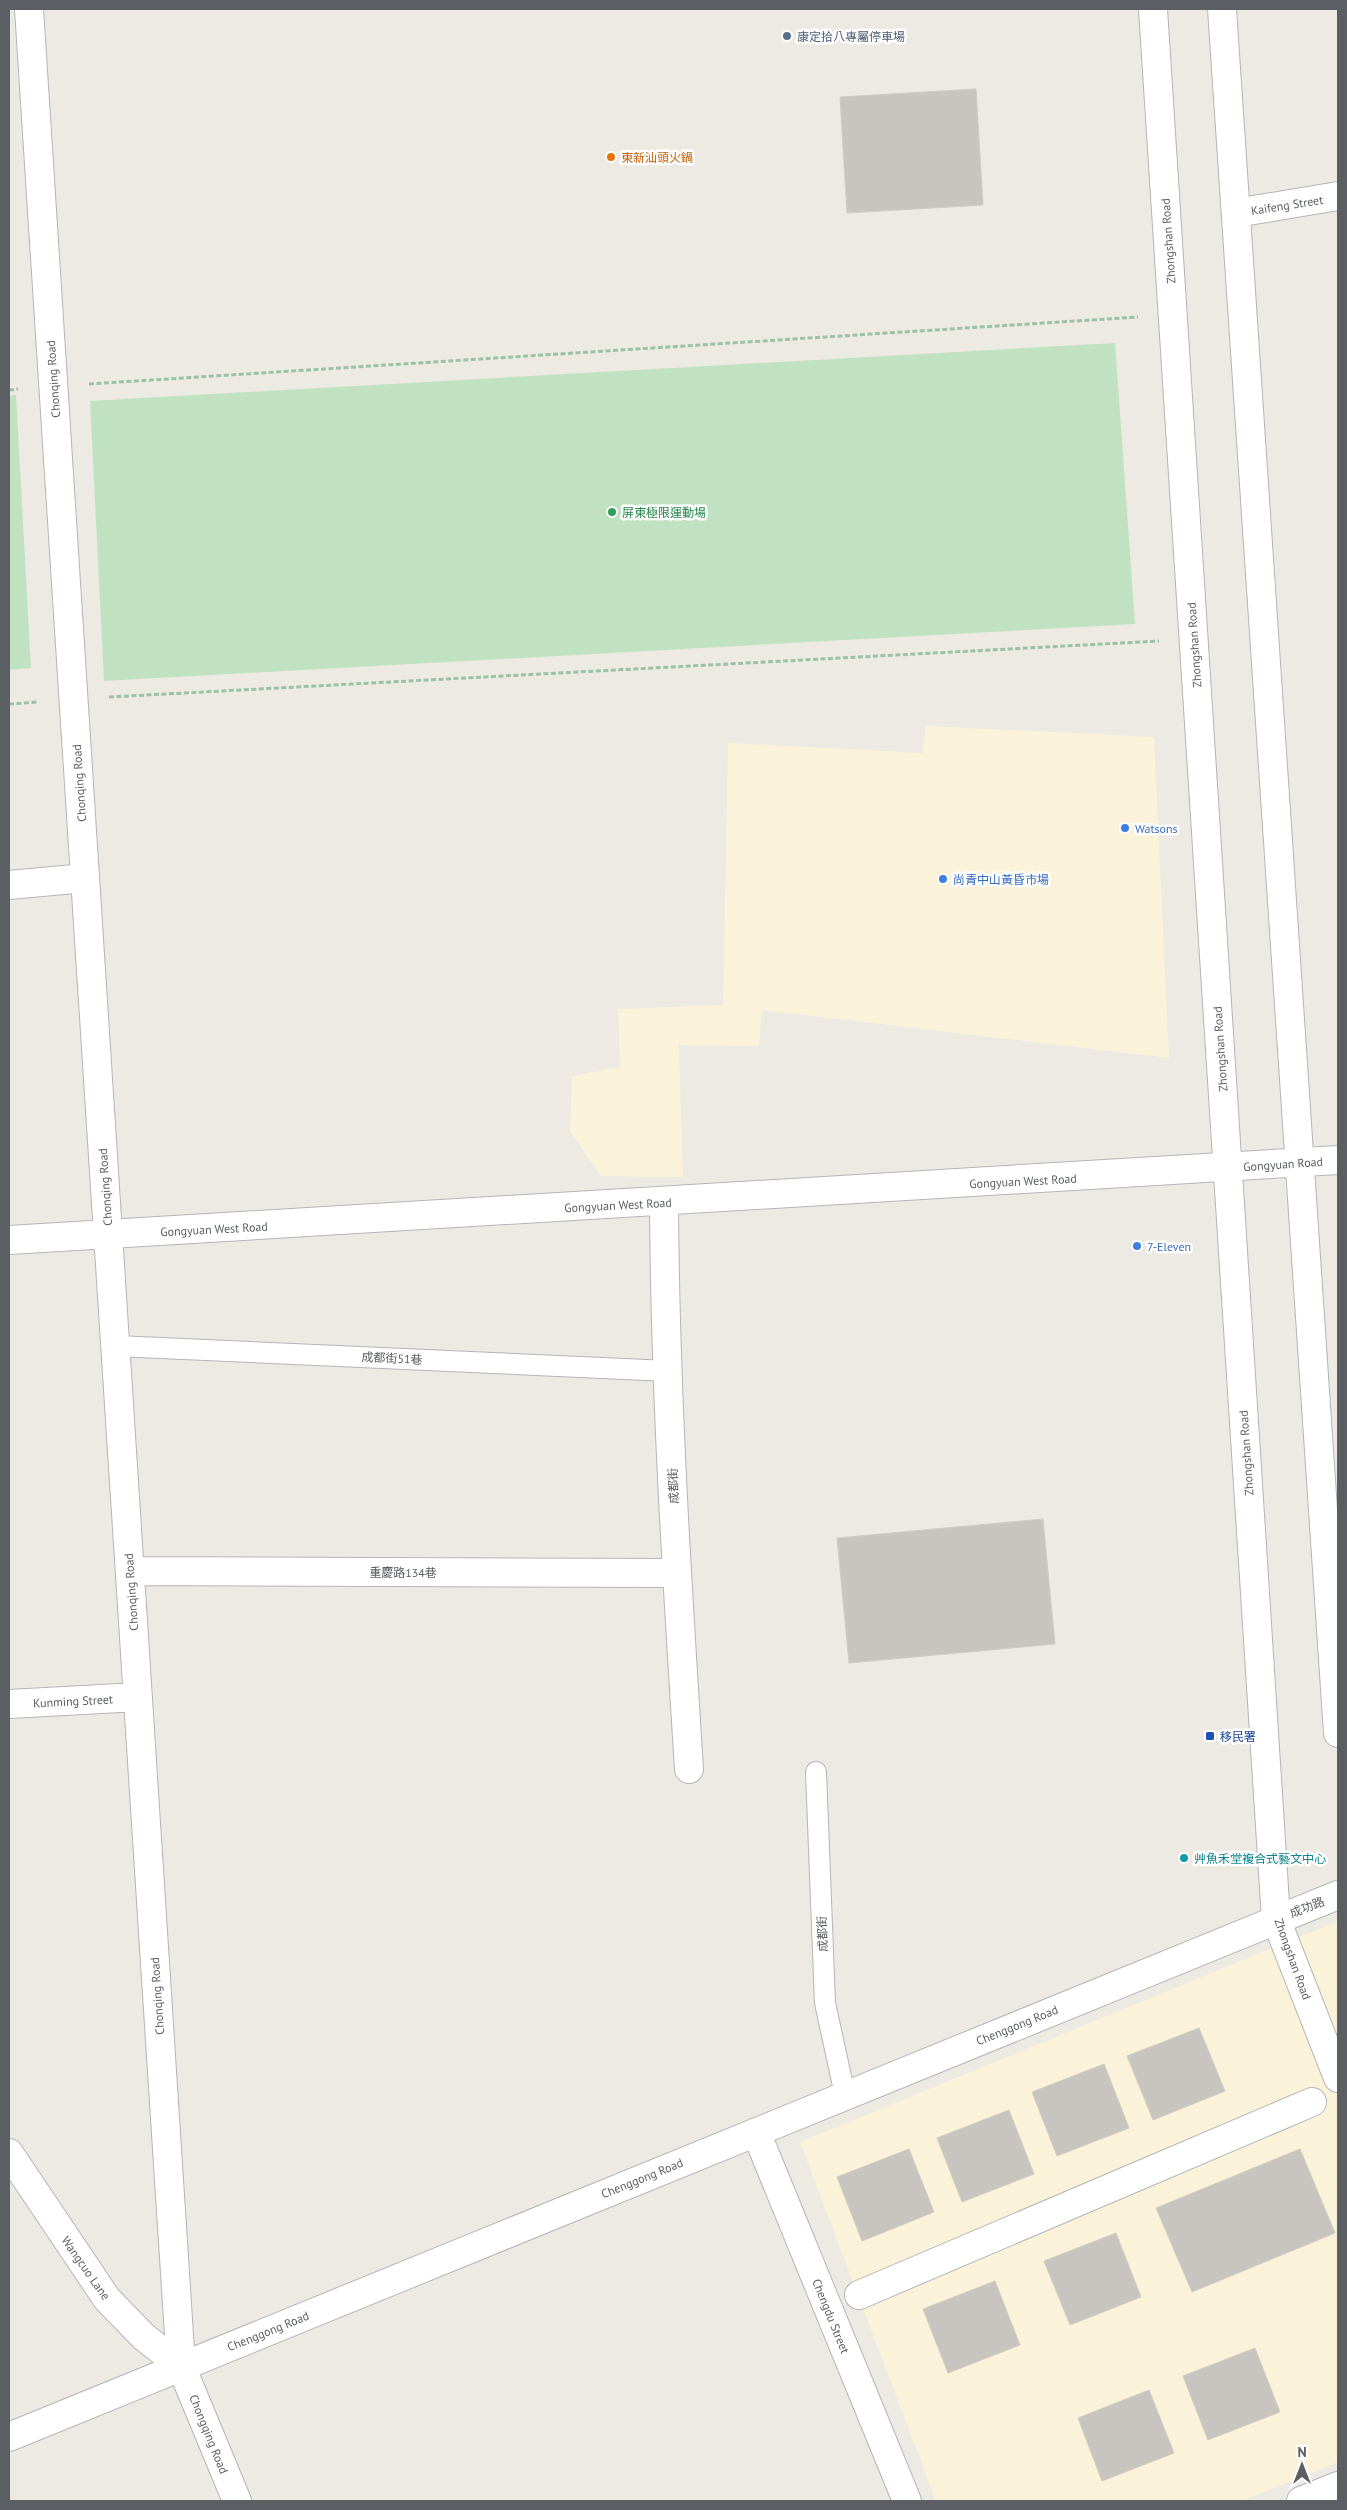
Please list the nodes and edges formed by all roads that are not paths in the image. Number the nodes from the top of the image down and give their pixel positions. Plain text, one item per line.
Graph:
1 (29, 9) edge
2 (1152, 9) edge
3 (1222, 9) edge
4 (1338, 196) edge
5 (1236, 213) junction
6 (85, 878) junction
7 (9, 885) edge
8 (1338, 1160) edge
9 (1300, 1163) junction
10 (1228, 1168) junction
11 (664, 1202) junction
12 (108, 1235) junction
13 (9, 1240) edge
14 (116, 1346) junction
15 (668, 1371) junction
16 (130, 1571) junction
17 (676, 1573) junction
18 (138, 1697) junction
19 (9, 1704) edge
20 (1338, 1734) edge
21 (689, 1769) dead end
22 (816, 1772) dead end
23 (1338, 1895) edge
24 (1276, 1919) junction
25 (1338, 2078) edge
26 (845, 2095) junction
27 (1312, 2102) dead end
28 (756, 2132) junction
29 (9, 2154) edge
30 (859, 2295) dead end
31 (181, 2366) junction
32 (9, 2436) edge
33 (1338, 2486) edge
34 (237, 2501) edge
35 (906, 2501) edge
36 (1301, 2501) edge

1 - 6 street, Chonqing Road
2 - 10 street, Zhongshan Road
3 - 5 street
4 - 5 street, Kaifeng Street
5 - 9 street
6 - 7 street
6 - 12 street, Chonqing Road
8 - 9 street, Gongyuan Road
9 - 10 street, Gongyuan Road
9 - 20 street
10 - 11 street, Gongyuan West Road
10 - 24 street, Zhongshan Road
11 - 12 street, Gongyuan West Road
11 - 15 street, 成都街
12 - 13 street, Gongyuan West Road
12 - 14 street, Chonqing Road
14 - 15 lane, 成都街51巷
14 - 16 street, Chonqing Road
15 - 17 street, 成都街
16 - 17 street, 重慶路134巷
16 - 18 street, Chonqing Road
17 - 21 street, 成都街
18 - 19 street, Kunming Street
18 - 31 street, Chonqing Road
22 - 26 lane, 成都街
23 - 24 street, 成功路
24 - 25 street, Zhongshan Road
24 - 26 street, Chenggong Road
26 - 28 street, Chenggong Road
27 - 30 street
28 - 31 street, Chenggong Road
28 - 35 street, Chengdu Street
29 - 31 street, Wangcuo Lane
31 - 32 street, Chenggong Road
31 - 34 street, Chongqing Road
33 - 36 street

